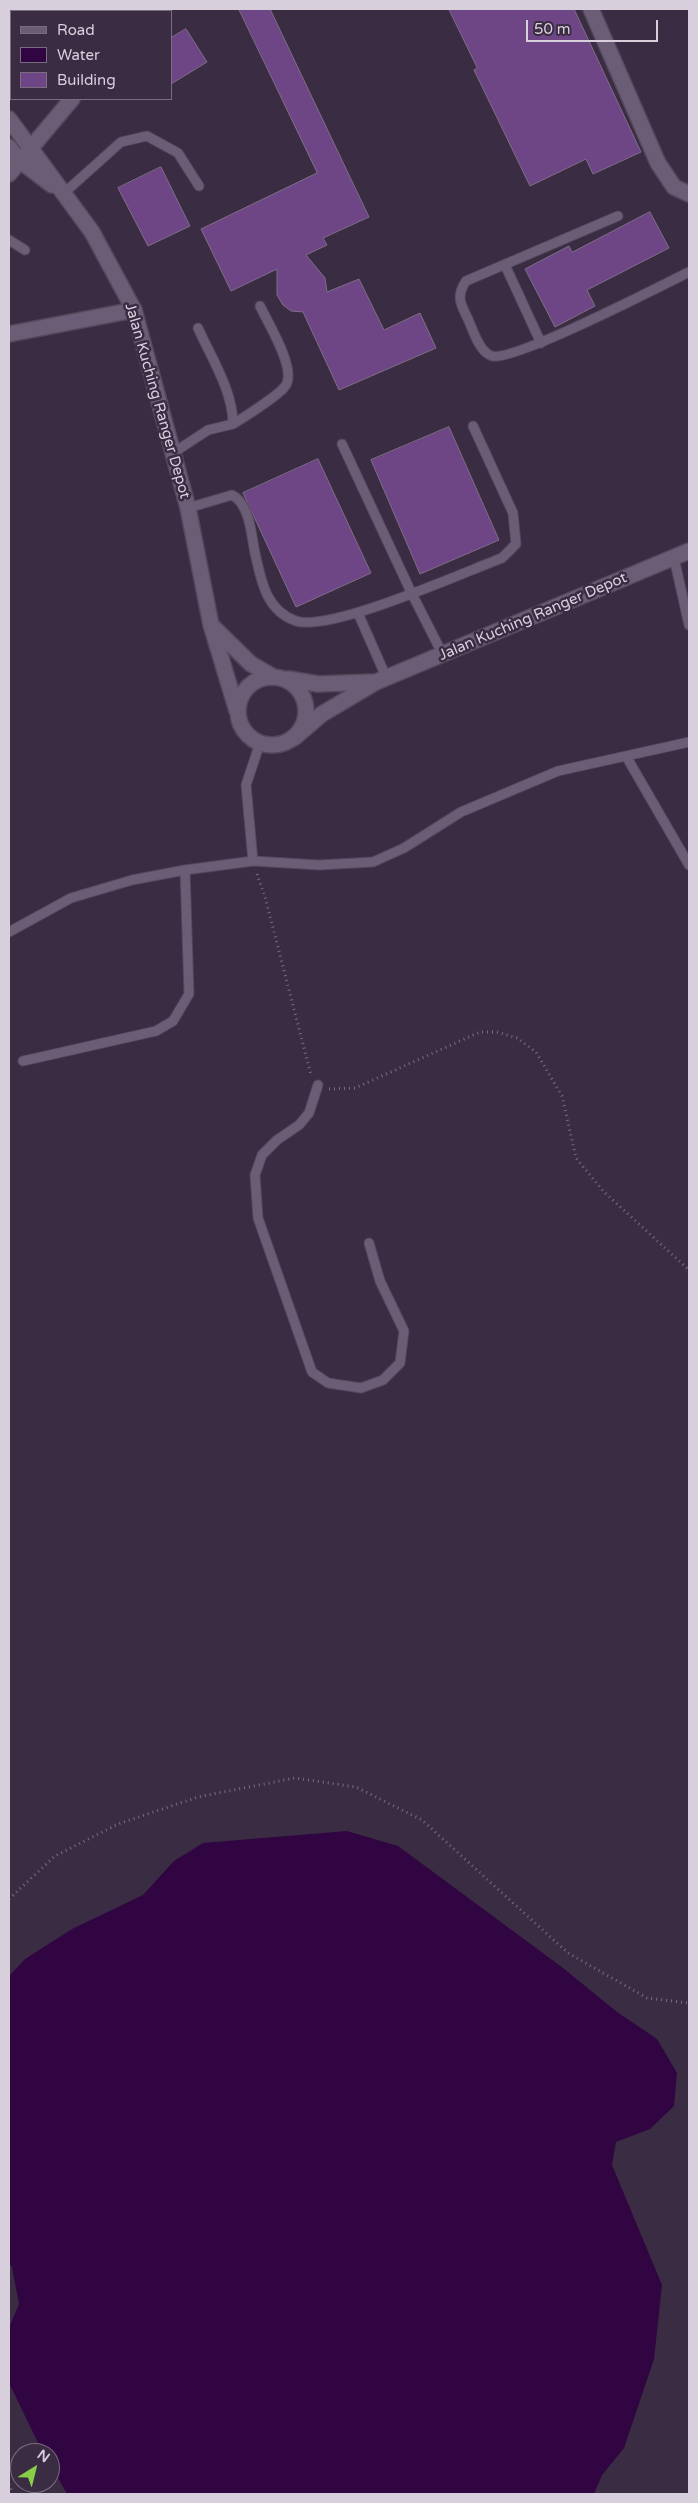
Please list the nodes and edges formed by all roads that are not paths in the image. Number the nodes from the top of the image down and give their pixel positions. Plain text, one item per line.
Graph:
1 (591, 9) edge
2 (71, 100) edge
3 (9, 119) edge
4 (31, 146) junction
5 (9, 147) edge
6 (12, 167) edge
7 (199, 186) dead end
8 (63, 194) junction
9 (689, 194) edge
10 (618, 216) dead end
11 (9, 240) edge
12 (25, 250) dead end
13 (505, 265) junction
14 (689, 272) edge
15 (260, 306) dead end
16 (134, 310) junction
17 (198, 328) dead end
18 (9, 334) edge
19 (541, 343) junction
20 (233, 424) junction
21 (473, 426) dead end
22 (342, 444) dead end
23 (172, 454) junction
24 (188, 508) junction
25 (689, 551) edge
26 (674, 558) junction
27 (411, 592) junction
28 (358, 613) junction
29 (211, 625) junction
30 (689, 625) edge
31 (443, 655) junction
32 (279, 677) junction
33 (381, 681) junction
34 (237, 711) junction
35 (294, 738) junction
36 (689, 742) edge
37 (260, 743) junction
38 (626, 756) junction
39 (253, 861) junction
40 (689, 865) edge
41 (185, 870) junction
42 (9, 932) edge
43 (23, 1060) dead end
44 (318, 1085) road end
45 (369, 1243) dead end

1 - 9 street
2 - 4 street
3 - 4 street, Jalan Kuching Ranger Depot
4 - 6 street
4 - 8 street, Jalan Kuching Ranger Depot
5 - 6 street, Jalan Kuching Ranger Depot
6 - 8 street, Jalan Kuching Ranger Depot
7 - 8 lane
8 - 16 street, Jalan Kuching Ranger Depot
10 - 13 lane
11 - 12 lane
13 - 19 lane
13 - 19 lane
14 - 19 lane
15 - 20 lane
16 - 18 street
16 - 23 street, Jalan Kuching Ranger Depot
17 - 20 lane
20 - 23 lane
21 - 27 lane
22 - 27 lane
23 - 24 street, Jalan Kuching Ranger Depot
24 - 28 lane
24 - 29 street, Jalan Kuching Ranger Depot
25 - 26 street, Jalan Kuching Ranger Depot
26 - 30 lane
26 - 31 street, Jalan Kuching Ranger Depot
27 - 28 lane
27 - 31 lane
28 - 33 lane
29 - 32 street
29 - 34 street, Jalan Kuching Ranger Depot
31 - 33 street, Jalan Kuching Ranger Depot
32 - 33 street
32 - 34 street
32 - 35 street
33 - 35 street
34 - 37 street
35 - 37 street
36 - 38 lane
37 - 39 lane
38 - 39 lane
38 - 40 lane
39 - 41 lane
41 - 42 lane
41 - 43 lane
44 - 45 lane

